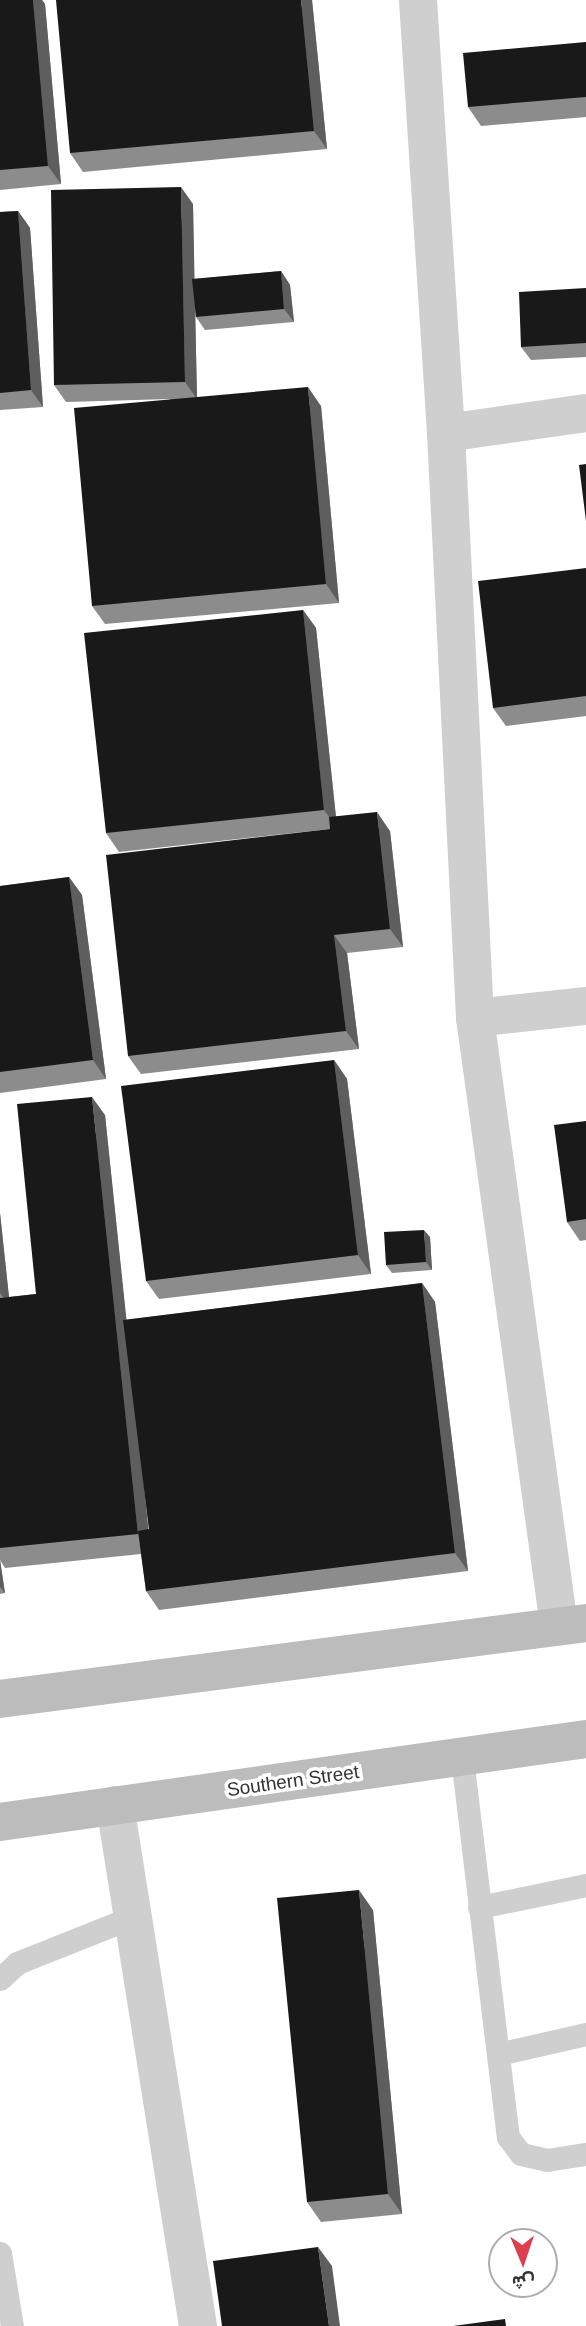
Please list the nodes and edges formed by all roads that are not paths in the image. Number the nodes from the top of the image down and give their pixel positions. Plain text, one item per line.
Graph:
1 (418, 0) edge
2 (586, 413) edge
3 (446, 433) junction
4 (586, 1006) edge
5 (475, 1018) junction
6 (573, 1624) edge
7 (0, 1699) edge
8 (586, 1739) edge
9 (462, 1758) junction
10 (115, 1805) junction
11 (0, 1822) edge
12 (586, 1885) edge
13 (480, 1907) junction
14 (135, 1916) junction
15 (0, 1979) edge
16 (586, 2034) edge
17 (498, 2054) junction
18 (586, 2154) edge
19 (0, 2259) edge
20 (12, 2326) edge
21 (198, 2326) edge

1 - 3 street
2 - 3 street
3 - 5 street
4 - 5 street
5 - 6 street
6 - 7 main road
8 - 9 main road, Southern Street
9 - 10 main road, Southern Street
9 - 13 lane
10 - 11 main road, Southern Street
10 - 14 street
12 - 13 lane
13 - 17 lane
14 - 15 lane
14 - 21 street
16 - 17 lane
17 - 18 lane
19 - 20 lane

